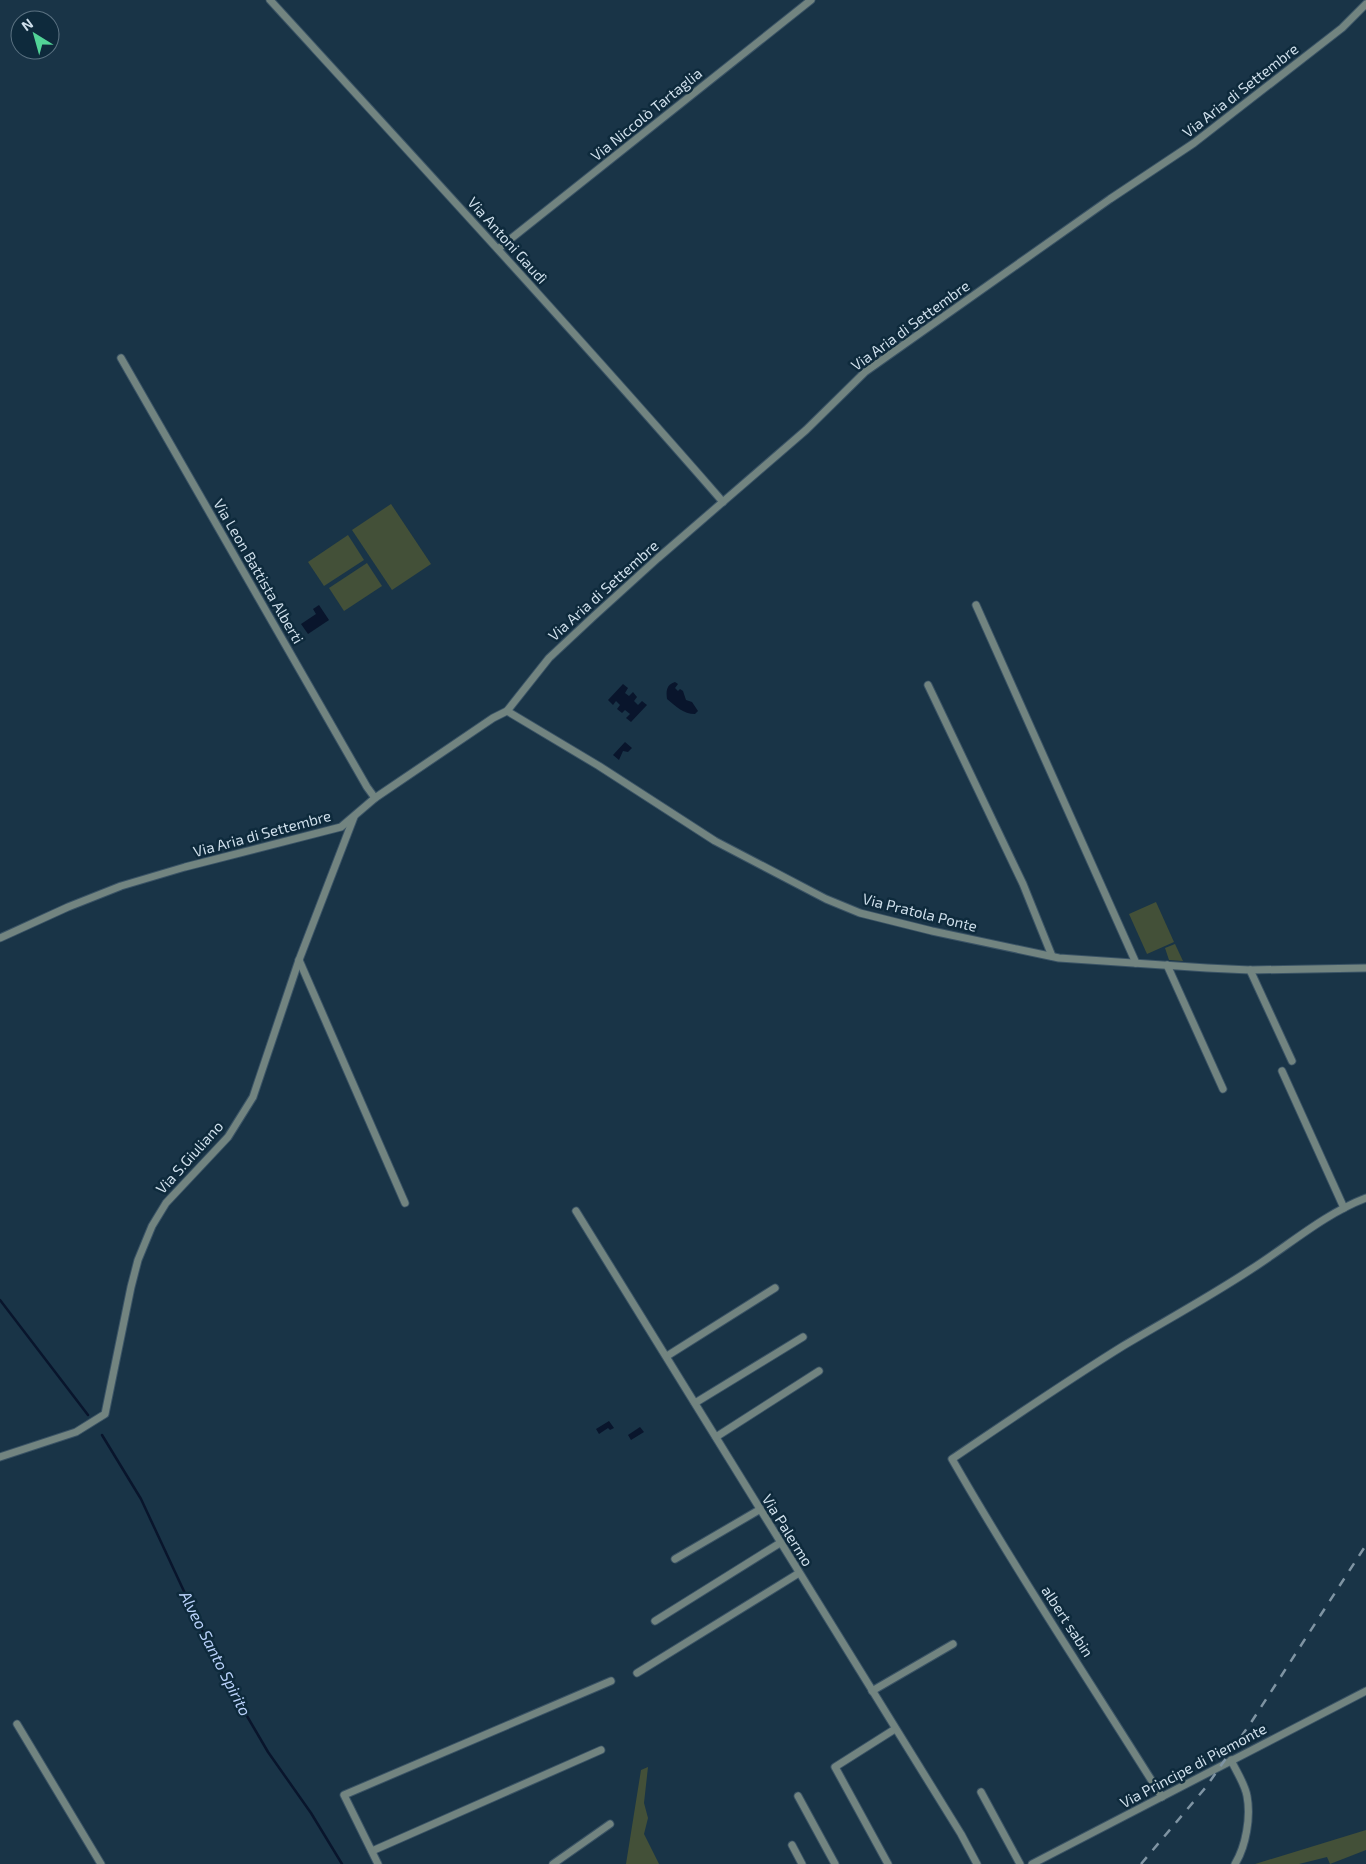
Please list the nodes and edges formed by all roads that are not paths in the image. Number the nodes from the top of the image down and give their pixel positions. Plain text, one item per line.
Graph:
1 (270, 0) edge
2 (811, 0) edge
3 (1366, 4) edge
4 (498, 249) junction
5 (121, 358) dead end
6 (723, 502) junction
7 (976, 606) dead end
8 (928, 685) dead end
9 (507, 711) junction
10 (375, 798) junction
11 (354, 817) junction
12 (0, 938) edge
13 (1052, 956) junction
14 (300, 960) junction
15 (1136, 963) junction
16 (1167, 965) junction
17 (1366, 968) edge
18 (1250, 970) junction
19 (1292, 1061) dead end
20 (1282, 1071) dead end
21 (1223, 1089) dead end
22 (1366, 1198) edge
23 (406, 1203) dead end
24 (1344, 1208) junction
25 (576, 1211) dead end
26 (775, 1288) dead end
27 (803, 1337) dead end
28 (667, 1356) junction
29 (819, 1371) dead end
30 (694, 1403) junction
31 (716, 1437) junction
32 (0, 1457) edge
33 (760, 1510) junction
34 (780, 1543) junction
35 (675, 1559) dead end
36 (799, 1573) junction
37 (655, 1621) dead end
38 (952, 1644) dead end
39 (637, 1674) dead end
40 (611, 1681) dead end
41 (872, 1691) junction
42 (1366, 1691) edge
43 (17, 1724) dead end
44 (895, 1729) junction
45 (601, 1750) dead end
46 (1231, 1760) junction
47 (981, 1792) dead end
48 (798, 1796) dead end
49 (1162, 1797) junction
50 (610, 1824) dead end
51 (792, 1845) dead end
52 (372, 1851) junction
53 (101, 1864) edge
54 (378, 1864) edge
55 (553, 1864) edge
56 (802, 1864) edge
57 (835, 1864) edge
58 (888, 1864) edge
59 (977, 1864) edge
60 (1020, 1864) edge
61 (1032, 1864) edge
62 (1235, 1864) edge

1 - 4 street, Via Antoni Gaudì
2 - 4 street, Via Niccolò Tartaglia
3 - 6 street, Via Aria di Settembre
4 - 6 street, Via Antoni Gaudì
5 - 10 street, Via Leon Battista Alberti
6 - 9 street, Via Aria di Settembre
7 - 15 street
8 - 13 street
9 - 10 street, Via Aria di Settembre
9 - 13 street, Via Pratola Ponte
10 - 11 street, Via Aria di Settembre
11 - 12 street, Via Aria di Settembre
11 - 14 street, Via S.Giuliano
13 - 15 street, Via Pratola Ponte
14 - 23 street
14 - 32 street, Via S.Giuliano
15 - 16 street, Via Pratola Ponte
16 - 18 street, Via Pratola Ponte
16 - 21 street
17 - 18 street, Via Pratola Ponte
18 - 19 street
20 - 24 street
22 - 24 street
24 - 49 street, albert sabin
25 - 28 street, Via Palermo
26 - 28 street
27 - 30 street
28 - 30 street, Via Palermo
29 - 31 street
30 - 31 street, Via Palermo
31 - 33 street, Via Palermo
33 - 34 street, Via Palermo
33 - 35 street
34 - 36 street, Via Palermo
34 - 37 street
36 - 39 street
36 - 41 street, Via Palermo
38 - 41 street
40 - 52 street
41 - 44 street, Via Palermo
42 - 46 street, Via Principe di Piemonte
43 - 53 street
44 - 58 street
44 - 59 street, Via Palermo
45 - 52 street
46 - 49 street, Via Principe di Piemonte
46 - 62 street
47 - 60 street
48 - 57 street
49 - 61 street, Via Principe di Piemonte
50 - 55 street
51 - 56 street
52 - 54 street

